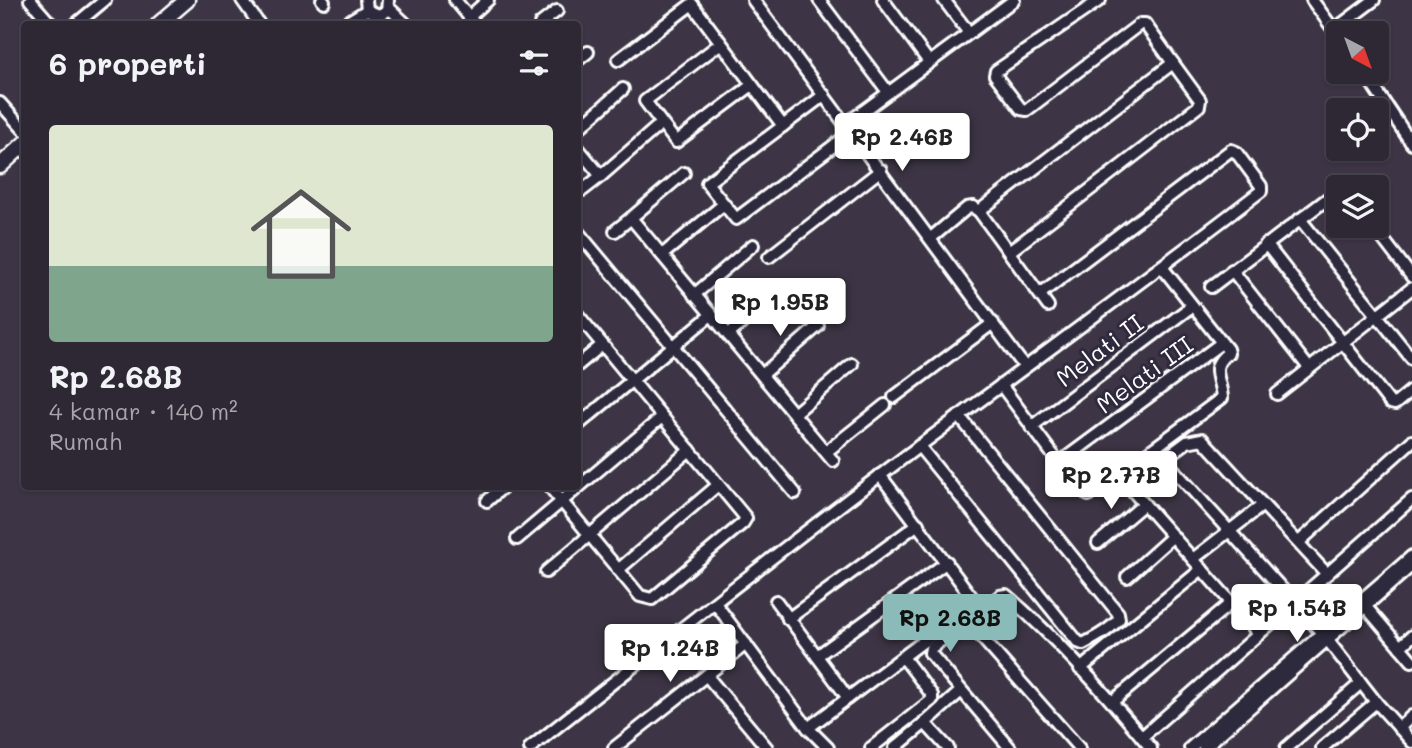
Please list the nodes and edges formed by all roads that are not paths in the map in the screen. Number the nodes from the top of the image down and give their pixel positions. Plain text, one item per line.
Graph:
1 (30, 0) edge
2 (105, 0) edge
3 (187, 0) edge
4 (242, 0) edge
5 (455, 0) edge
6 (488, 0) edge
7 (753, 0) edge
8 (819, 0) edge
9 (883, 0) edge
10 (944, 0) edge
11 (1100, 0) edge
12 (1312, 0) edge
13 (1374, 0) edge
14 (1009, 2) edge
15 (388, 3) edge
16 (367, 5) edge
17 (557, 11) dead end
18 (48, 21) edge
19 (80, 21) edge
20 (162, 21) edge
21 (257, 21) edge
22 (348, 21) edge
23 (403, 21) edge
24 (472, 21) edge
25 (544, 21) edge
26 (1327, 21) edge
27 (1351, 21) edge
28 (969, 33) junction
29 (721, 43) junction
30 (587, 52) dead end
31 (581, 57) edge
32 (618, 60) dead end
33 (929, 62) junction
34 (1173, 63) junction
35 (1372, 84) edge
36 (752, 85) junction
37 (623, 89) dead end
38 (888, 92) junction
39 (824, 95) junction
40 (0, 103) edge
41 (581, 126) edge
42 (783, 126) junction
43 (21, 127) edge
44 (656, 128) dead end
45 (849, 128) junction
46 (1412, 144) edge
47 (21, 147) edge
48 (581, 152) edge
49 (0, 166) edge
50 (881, 170) junction
51 (684, 173) dead end
52 (601, 176) junction
53 (583, 190) dead end
54 (1326, 199) edge
55 (719, 208) dead end
56 (979, 211) junction
57 (631, 218) junction
58 (1300, 219) junction
59 (615, 231) dead end
60 (581, 236) edge
61 (931, 238) junction
62 (1382, 238) edge
63 (1266, 244) junction
64 (753, 245) dead end
65 (1009, 252) junction
66 (662, 255) junction
67 (769, 257) dead end
68 (1162, 267) junction
69 (1233, 270) junction
70 (1412, 277) edge
71 (1211, 286) dead end
72 (784, 287) dead end
73 (1412, 288) edge
74 (1040, 294) junction
75 (694, 295) junction
76 (1048, 306) dead end
77 (1192, 306) junction
78 (711, 315) junction
79 (1377, 315) junction
80 (581, 319) edge
81 (993, 323) junction
82 (818, 326) dead end
83 (728, 335) junction
84 (1343, 342) junction
85 (1220, 344) junction
86 (602, 345) junction
87 (672, 346) junction
88 (1412, 359) edge
89 (581, 362) edge
90 (852, 364) dead end
91 (1024, 366) junction
92 (1309, 368) junction
93 (762, 375) junction
94 (632, 380) junction
95 (1001, 384) junction
96 (1412, 390) edge
97 (1277, 394) dead end
98 (794, 414) junction
99 (959, 416) junction
100 (662, 417) junction
101 (581, 422) edge
102 (1031, 428) junction
103 (1412, 441) edge
104 (919, 446) junction
105 (690, 450) junction
106 (1164, 459) junction
107 (1059, 463) junction
108 (880, 475) junction
109 (581, 485) edge
110 (718, 485) junction
111 (498, 490) edge
112 (552, 490) edge
113 (575, 490) edge
114 (795, 493) dead end
115 (1412, 499) edge
116 (486, 501) dead end
117 (561, 502) junction
118 (1144, 504) junction
119 (1263, 505) junction
120 (918, 524) junction
121 (1229, 531) junction
122 (589, 535) junction
123 (1173, 536) junction
124 (517, 539) dead end
125 (1299, 542) junction
126 (1098, 543) dead end
127 (1412, 556) edge
128 (1193, 559) junction
129 (947, 562) junction
130 (1412, 565) edge
131 (1202, 569) junction
132 (618, 570) junction
133 (546, 572) dead end
134 (1327, 574) junction
135 (1127, 577) dead end
136 (776, 601) dead end
137 (715, 603) junction
138 (1231, 603) junction
139 (1296, 603) junction
140 (1366, 607) junction
141 (788, 619) junction
142 (967, 621) junction
143 (1259, 634) junction
144 (1325, 636) junction
145 (1412, 636) edge
146 (746, 644) junction
147 (1399, 646) junction
148 (817, 656) junction
149 (903, 657) junction
150 (1412, 661) edge
151 (1080, 668) junction
152 (707, 676) junction
153 (1361, 683) junction
154 (961, 691) junction
155 (848, 698) junction
156 (1112, 702) junction
157 (1376, 702) junction
158 (1412, 716) edge
159 (925, 723) junction
160 (808, 727) junction
161 (1399, 728) junction
162 (1142, 737) junction
163 (1215, 738) junction
164 (1411, 741) edge
165 (530, 748) edge
166 (614, 748) edge
167 (767, 748) edge
168 (828, 748) edge
169 (870, 748) edge
170 (895, 748) edge
171 (948, 748) edge
172 (1010, 748) edge
173 (1079, 748) edge
174 (1151, 748) edge
175 (1190, 748) edge
176 (1204, 748) edge
177 (1223, 748) edge
178 (1286, 748) edge
179 (1322, 748) edge
180 (1399, 748) edge

1 - 18 street
2 - 19 street
3 - 20 street
4 - 21 street
5 - 24 street
6 - 24 street
7 - 39 street
8 - 38 street
9 - 33 street
10 - 28 street
11 - 34 street
12 - 26 street
13 - 27 street
14 - 28 street
15 - 16 street
15 - 23 street
16 - 22 street
17 - 25 street
28 - 33 street
29 - 32 street
29 - 36 street
29 - 36 street
30 - 31 street
33 - 38 street
34 - 56 street
34 - 65 street
35 - 46 street
36 - 42 street
37 - 41 street
38 - 45 street
39 - 42 street
39 - 45 street
40 - 43 street
42 - 45 street
44 - 52 street
45 - 50 street
47 - 49 street
48 - 52 street
50 - 61 street
50 - 67 street
51 - 57 street
52 - 53 street
54 - 58 street
55 - 66 street
56 - 61 street
56 - 65 street
57 - 59 street
57 - 66 street
58 - 63 street
58 - 79 street
60 - 87 street
61 - 81 street
62 - 70 street
63 - 69 street
63 - 84 street
64 - 75 street
65 - 74 street
66 - 75 street
68 - 74 street
68 - 77 street
68 - 91 street
69 - 71 street
69 - 92 street
72 - 83 street
73 - 79 street
74 - 76 street
75 - 78 street
77 - 85 street
77 - 102 street, Melati II
78 - 83 street
78 - 87 street
79 - 84 street
79 - 88 street
80 - 86 street
81 - 91 street
81 - 98 street
82 - 93 street
83 - 93 street
84 - 92 street
84 - 96 street
85 - 107 street, Melati III
85 - 107 street
86 - 89 street
86 - 94 street
87 - 94 street
87 - 114 street
90 - 98 street
91 - 95 street
92 - 97 street
93 - 98 street
94 - 100 street
94 - 101 street
95 - 99 street
95 - 102 street
99 - 104 street
99 - 104 street
100 - 105 street
100 - 109 street
102 - 107 street
103 - 125 street
104 - 108 street
105 - 110 street
105 - 122 street
106 - 118 street
106 - 119 street
106 - 121 street
108 - 120 street
108 - 137 street
110 - 132 street
110 - 132 street
111 - 116 street
112 - 117 street
113 - 117 street
115 - 134 street
117 - 122 street
117 - 124 street
118 - 123 street
118 - 126 street
119 - 121 street
119 - 125 street
120 - 129 street
120 - 141 street
121 - 128 street
121 - 139 street
122 - 132 street
122 - 133 street
123 - 128 street
123 - 135 street
125 - 134 street
127 - 144 street
128 - 131 street
129 - 148 street
129 - 149 street
130 - 140 street
131 - 138 street
131 - 151 street
134 - 139 street
136 - 141 street
137 - 146 street
137 - 165 street
138 - 143 street
138 - 156 street
139 - 143 street
139 - 144 street
140 - 144 street
140 - 147 street
141 - 148 street
142 - 151 street
142 - 154 street
142 - 173 street
143 - 162 street
144 - 153 street
144 - 163 street
144 - 175 street
145 - 147 street
146 - 152 street
146 - 160 street
147 - 150 street
148 - 155 street
149 - 155 street
149 - 169 street
151 - 156 street
152 - 166 street
152 - 167 street
153 - 157 street
153 - 178 street
154 - 159 street
154 - 172 street
155 - 160 street
156 - 162 street
157 - 161 street
157 - 179 street
158 - 161 street
159 - 170 street
159 - 171 street
160 - 168 street
161 - 164 street
162 - 174 street
163 - 176 street
163 - 177 street
164 - 180 street

